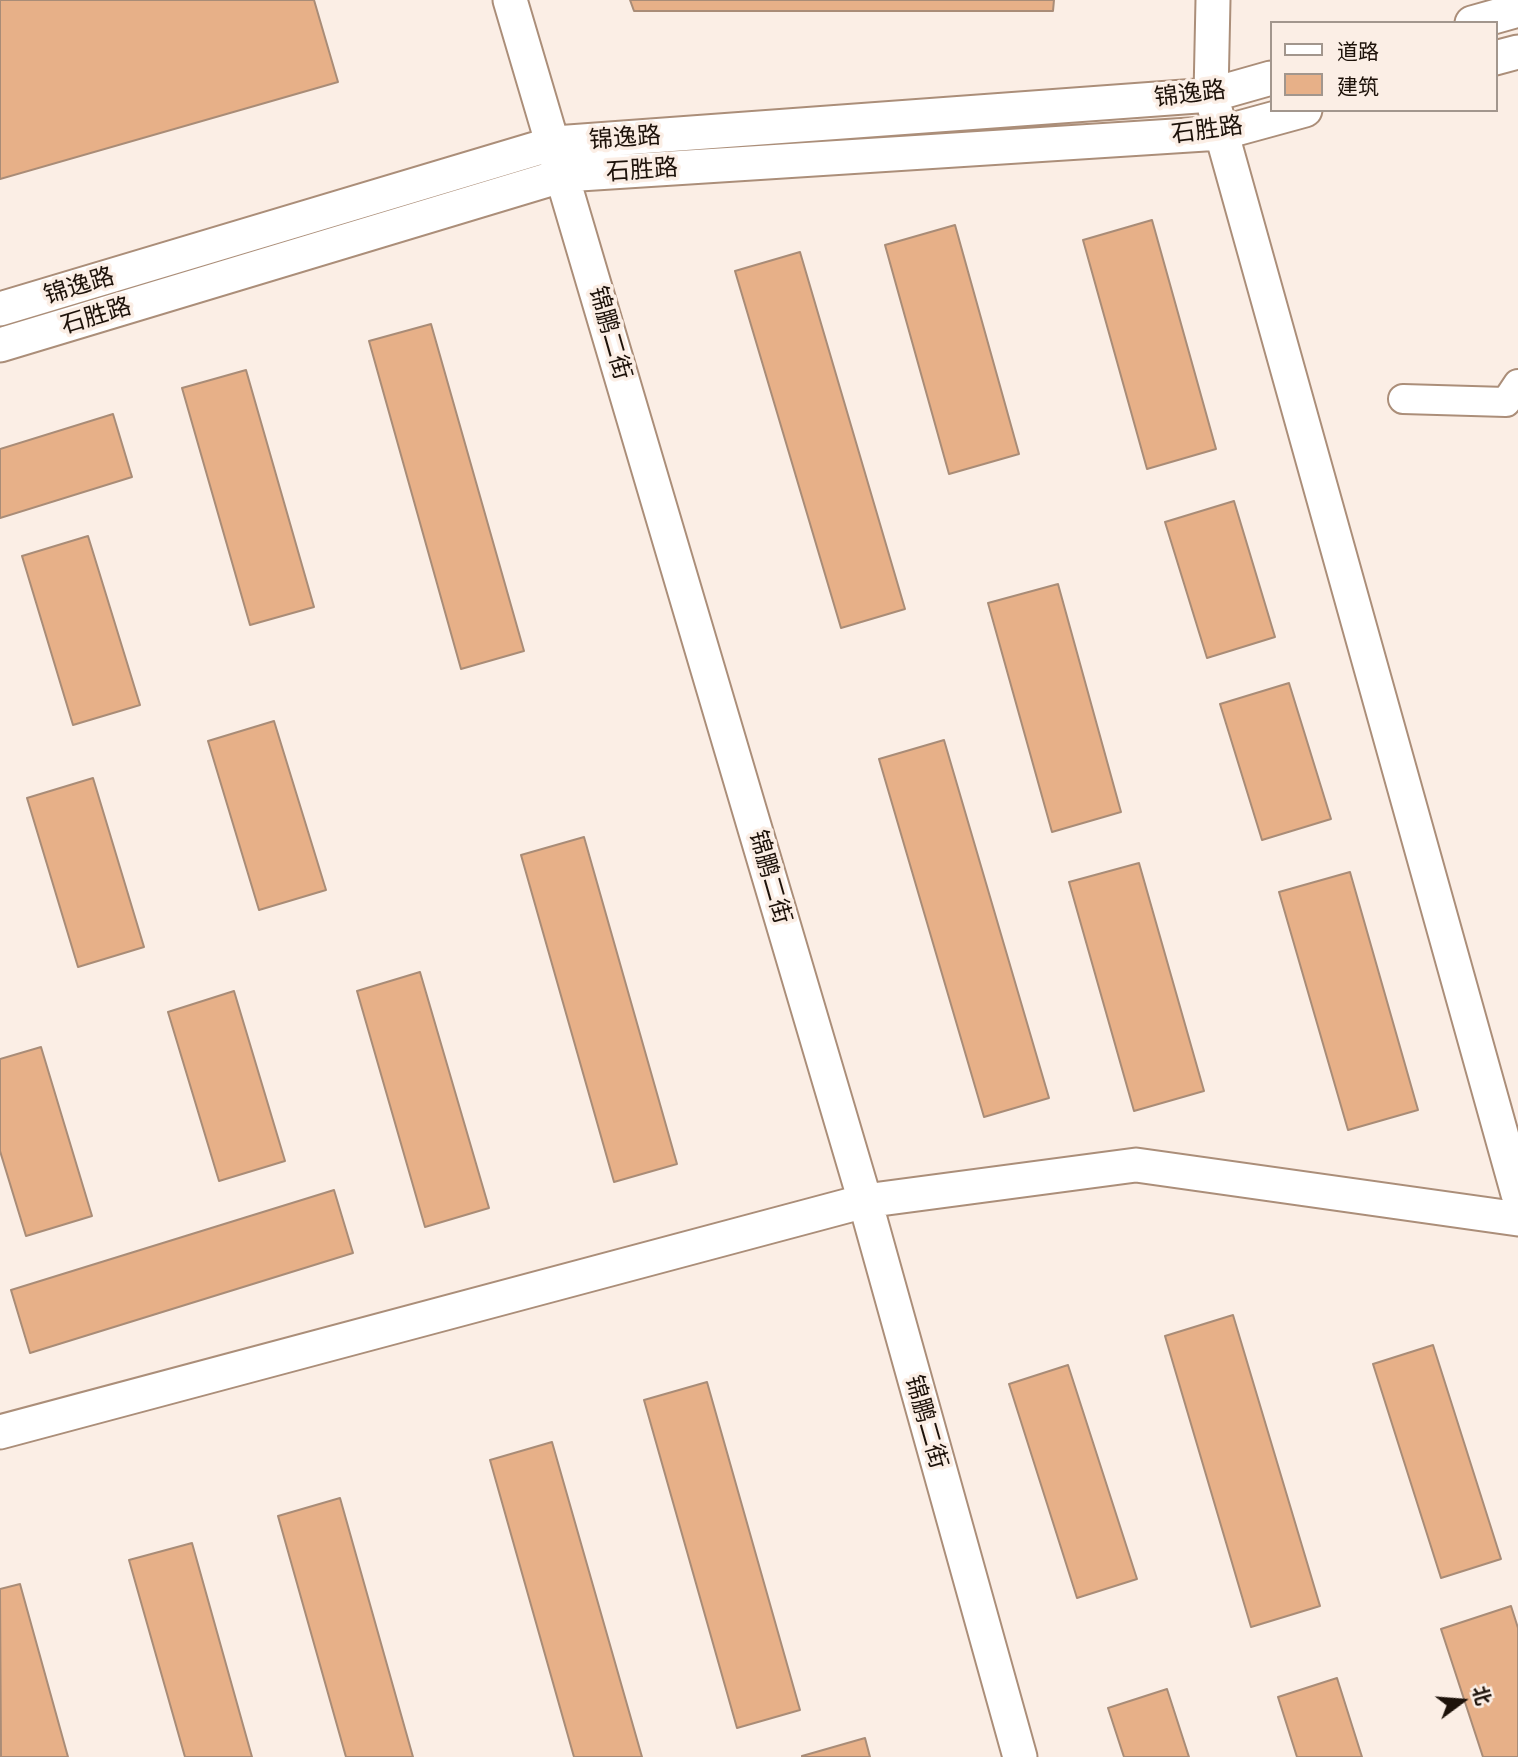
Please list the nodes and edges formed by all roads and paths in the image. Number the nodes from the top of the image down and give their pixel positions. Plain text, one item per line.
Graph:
1 (510, 0) edge
2 (1213, 0) edge
3 (1518, 10) edge
4 (1479, 21) edge
5 (1518, 52) edge
6 (1497, 57) edge
7 (1270, 78) edge
8 (1211, 95) junction
9 (1298, 112) edge
10 (1221, 133) junction
11 (555, 143) junction
12 (564, 175) junction
13 (0, 309) edge
14 (0, 345) edge
15 (1518, 384) edge
16 (1403, 399) dead end
17 (1518, 1194) edge
18 (865, 1201) junction
19 (1518, 1219) edge
20 (0, 1432) edge
21 (1020, 1757) edge

1 - 11 street, 锦鹏二街
2 - 8 street
3 - 4 street
5 - 6 street
7 - 8 street, 锦逸路
8 - 10 street
8 - 11 street, 锦逸路
9 - 10 street, 石胜路
10 - 12 street, 石胜路
10 - 17 street
11 - 12 street, 锦鹏二街
11 - 13 street, 锦逸路
12 - 14 street, 石胜路
12 - 18 street, 锦鹏二街
15 - 16 street
18 - 19 street
18 - 20 street
18 - 21 street, 锦鹏二街

